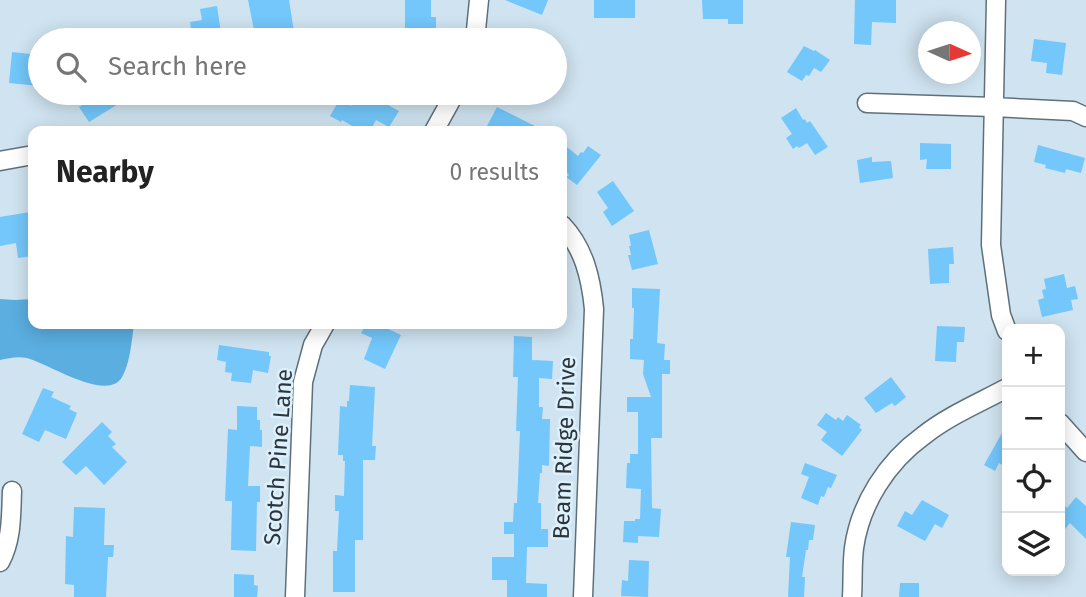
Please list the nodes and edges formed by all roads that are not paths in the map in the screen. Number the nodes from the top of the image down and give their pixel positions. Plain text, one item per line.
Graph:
1 (479, 0) edge
2 (996, 0) edge
3 (476, 28) edge
4 (867, 103) dead end
5 (448, 105) edge
6 (993, 107) junction
7 (1086, 117) edge
8 (437, 126) edge
9 (28, 156) edge
10 (0, 161) edge
11 (567, 230) edge
12 (1004, 324) edge
13 (322, 329) edge
14 (1002, 390) edge
15 (1065, 429) edge
16 (1086, 452) edge
17 (12, 491) dead end
18 (0, 562) edge
19 (295, 597) edge
20 (583, 597) edge
21 (852, 597) edge

1 - 3 street
2 - 6 street
4 - 6 street
5 - 8 street
6 - 7 street
6 - 12 street
9 - 10 street
11 - 20 street, Beam Ridge Drive
13 - 19 street, Scotch Pine Lane
14 - 21 street
15 - 16 street
17 - 18 street

